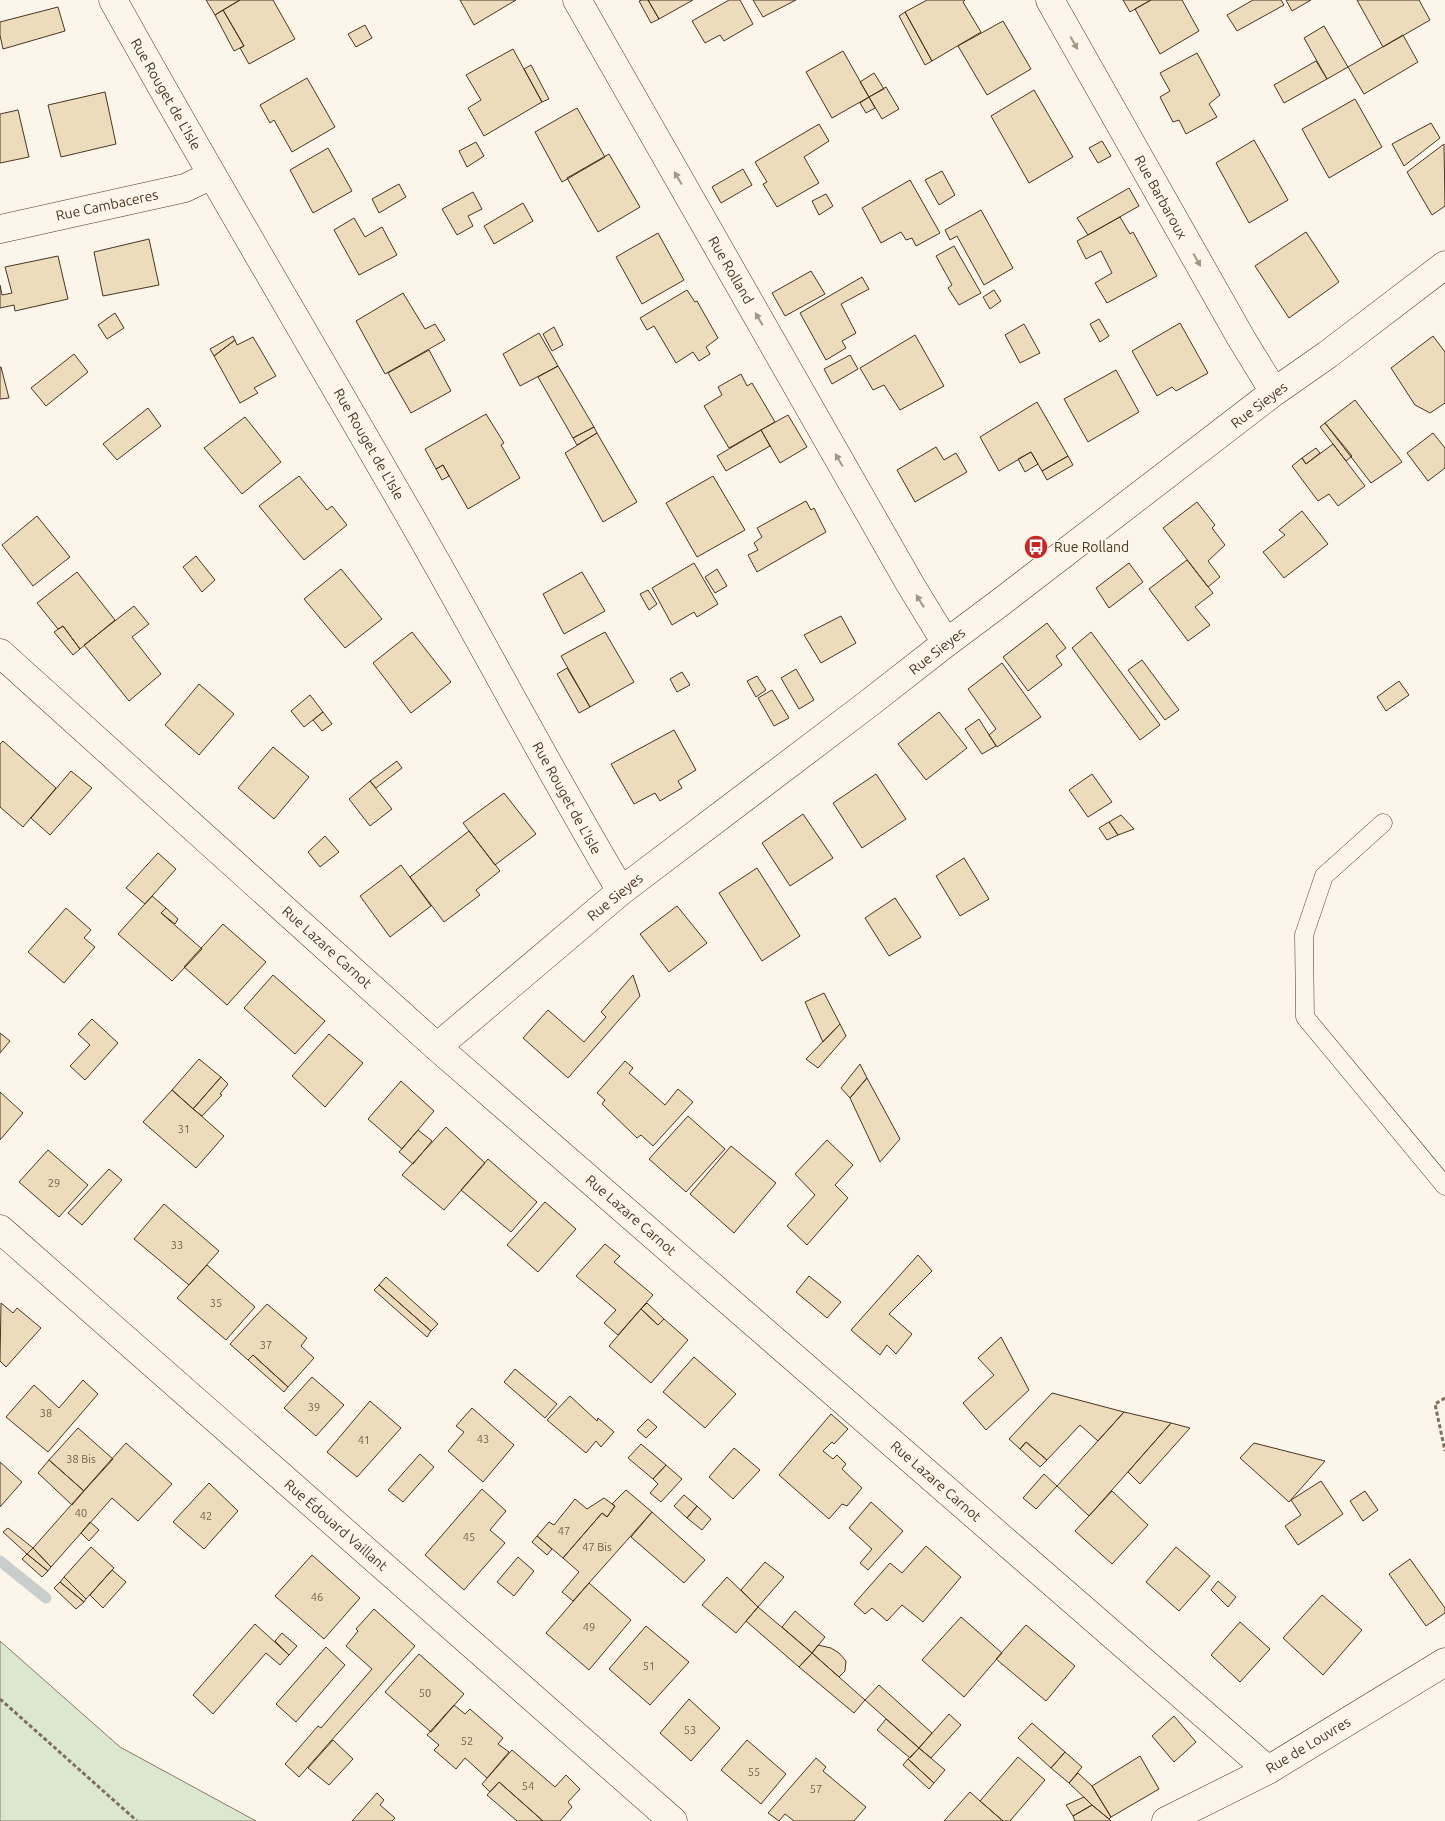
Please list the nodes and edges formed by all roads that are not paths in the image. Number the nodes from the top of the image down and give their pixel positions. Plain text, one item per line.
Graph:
1 (113, 0) edge
2 (577, 0) edge
3 (1050, 0) edge
4 (212, 175) junction
5 (0, 229) edge
6 (1445, 265) edge
7 (1274, 392) junction
8 (946, 643) junction
9 (0, 653) edge
10 (1383, 822) dead end
11 (620, 891) junction
12 (437, 1047) junction
13 (1445, 1186) edge
14 (0, 1229) edge
15 (1445, 1662) edge
16 (1268, 1770) junction
17 (673, 1821) edge
18 (1166, 1821) edge

1 - 4 street, Rue Rouget de L'Isle
8 -> 2 street, Rue Rolland
3 -> 7 street, Rue Barbaroux
4 - 5 street, Rue Cambaceres
4 - 11 street, Rue Rouget de L'Isle
6 - 7 street, Rue Sieyes
7 - 8 street, Rue Sieyes
8 - 11 street, Rue Sieyes
9 - 12 street, Rue Lazare Carnot
10 - 13 lane
11 - 12 street, Rue Sieyes
12 - 16 street, Rue Lazare Carnot
14 - 17 street, Rue Édouard Vaillant
15 - 16 street, Rue de Louvres
16 - 18 street, Rue de Louvres

